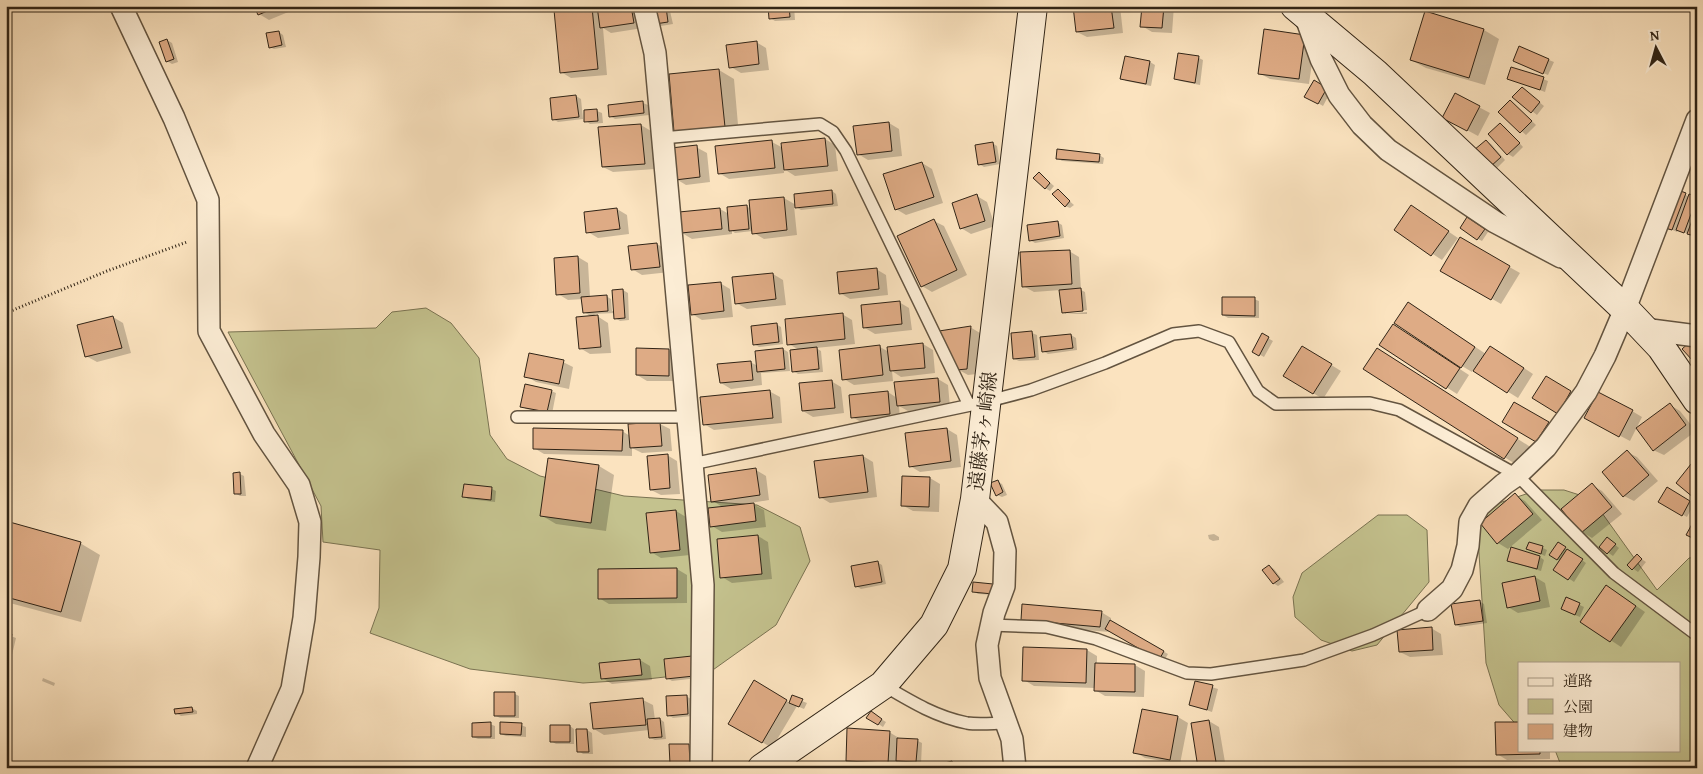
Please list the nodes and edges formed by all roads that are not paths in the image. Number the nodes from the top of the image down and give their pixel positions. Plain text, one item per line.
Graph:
1 (121, 6) edge
2 (644, 6) edge
3 (1033, 6) edge
4 (1300, 10) edge
5 (1697, 120) edge
6 (662, 138) junction
7 (1583, 269) junction
8 (1625, 308) junction
9 (1643, 328) junction
10 (1697, 336) edge
11 (1697, 400) edge
12 (977, 404) junction
13 (517, 417) dead end
14 (687, 417) junction
15 (692, 464) junction
16 (1517, 475) junction
17 (975, 499) junction
18 (1428, 610) joint
19 (990, 625) junction
20 (1697, 635) edge
21 (883, 685) junction
22 (1006, 723) junction
23 (256, 768) edge
24 (701, 768) edge
25 (762, 768) edge
26 (1015, 768) edge

1 - 23 street
2 - 6 street
3 - 12 main road, 遠藤茅ヶ崎線
4 - 7 main road
4 - 7 street
5 - 8 street
6 - 12 lane
6 - 14 street
7 - 8 main road
8 - 9 main road
8 - 16 street
9 - 10 street
9 - 11 main road
12 - 15 lane
12 - 16 lane
12 - 17 main road, 遠藤茅ヶ崎線
13 - 14 lane
14 - 15 street
15 - 24 street
16 - 18 street
16 - 20 lane
17 - 19 street
17 - 21 main road, 遠藤茅ヶ崎線
18 - 19 lane
19 - 22 street
21 - 22 lane
21 - 25 main road, 遠藤茅ヶ崎線
22 - 26 street

